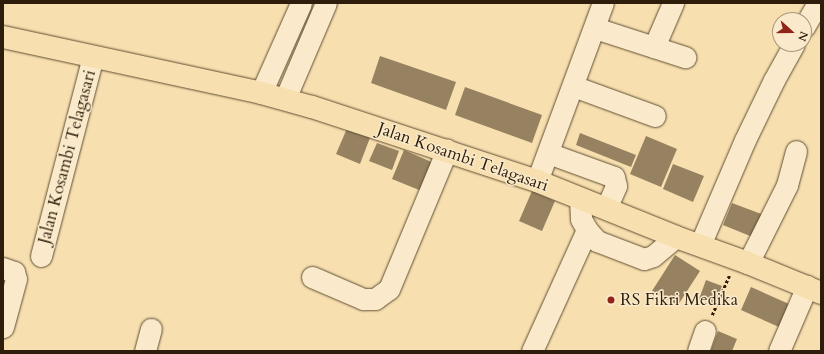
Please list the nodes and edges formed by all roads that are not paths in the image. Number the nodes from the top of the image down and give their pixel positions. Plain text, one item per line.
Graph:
1 (301, 3) edge
2 (326, 3) edge
3 (604, 3) edge
4 (818, 3) edge
5 (665, 5) edge
6 (812, 13) edge
7 (595, 28) junction
8 (3, 37) edge
9 (654, 47) junction
10 (790, 52) edge
11 (93, 57) junction
12 (685, 57) dead end
13 (273, 66) junction
14 (295, 74) junction
15 (573, 86) junction
16 (261, 93) junction
17 (285, 99) junction
18 (655, 116) dead end
19 (446, 150) junction
20 (796, 151) dead end
21 (548, 153) junction
22 (537, 181) junction
23 (580, 199) junction
24 (606, 208) junction
25 (587, 230) junction
26 (676, 236) junction
27 (700, 245) junction
28 (41, 256) dead end
29 (742, 261) junction
30 (3, 268) edge
31 (312, 277) dead end
32 (814, 290) edge
33 (3, 327) edge
34 (151, 329) dead end
35 (705, 331) road end
36 (145, 351) edge
37 (532, 351) edge
38 (698, 351) edge
39 (779, 351) edge

1 - 13 street
2 - 14 street
3 - 7 street
4 - 6 street
5 - 9 street
7 - 9 street
7 - 15 street
8 - 11 main road, Jalan Kosambi Telagasari
9 - 12 street
10 - 27 street
11 - 16 main road, Jalan Kosambi Telagasari
11 - 28 street, Jalan Kosambi Telagasari
13 - 14 street
13 - 16 street
14 - 17 street
15 - 18 street
15 - 21 street
16 - 17 main road, Jalan Kosambi Telagasari
17 - 19 main road, Jalan Kosambi Telagasari
19 - 22 main road, Jalan Kosambi Telagasari
19 - 31 street
20 - 29 street
21 - 22 street
21 - 24 street
22 - 23 main road, Jalan Kosambi Telagasari
23 - 24 main road, Jalan Kosambi Telagasari
23 - 25 street
24 - 26 main road, Jalan Kosambi Telagasari
25 - 26 street
25 - 37 street
26 - 27 main road, Jalan Kosambi Telagasari
27 - 29 main road, Jalan Kosambi Telagasari
29 - 32 main road, Jalan Kosambi Telagasari
30 - 33 street
32 - 39 street
34 - 36 street
35 - 38 street

